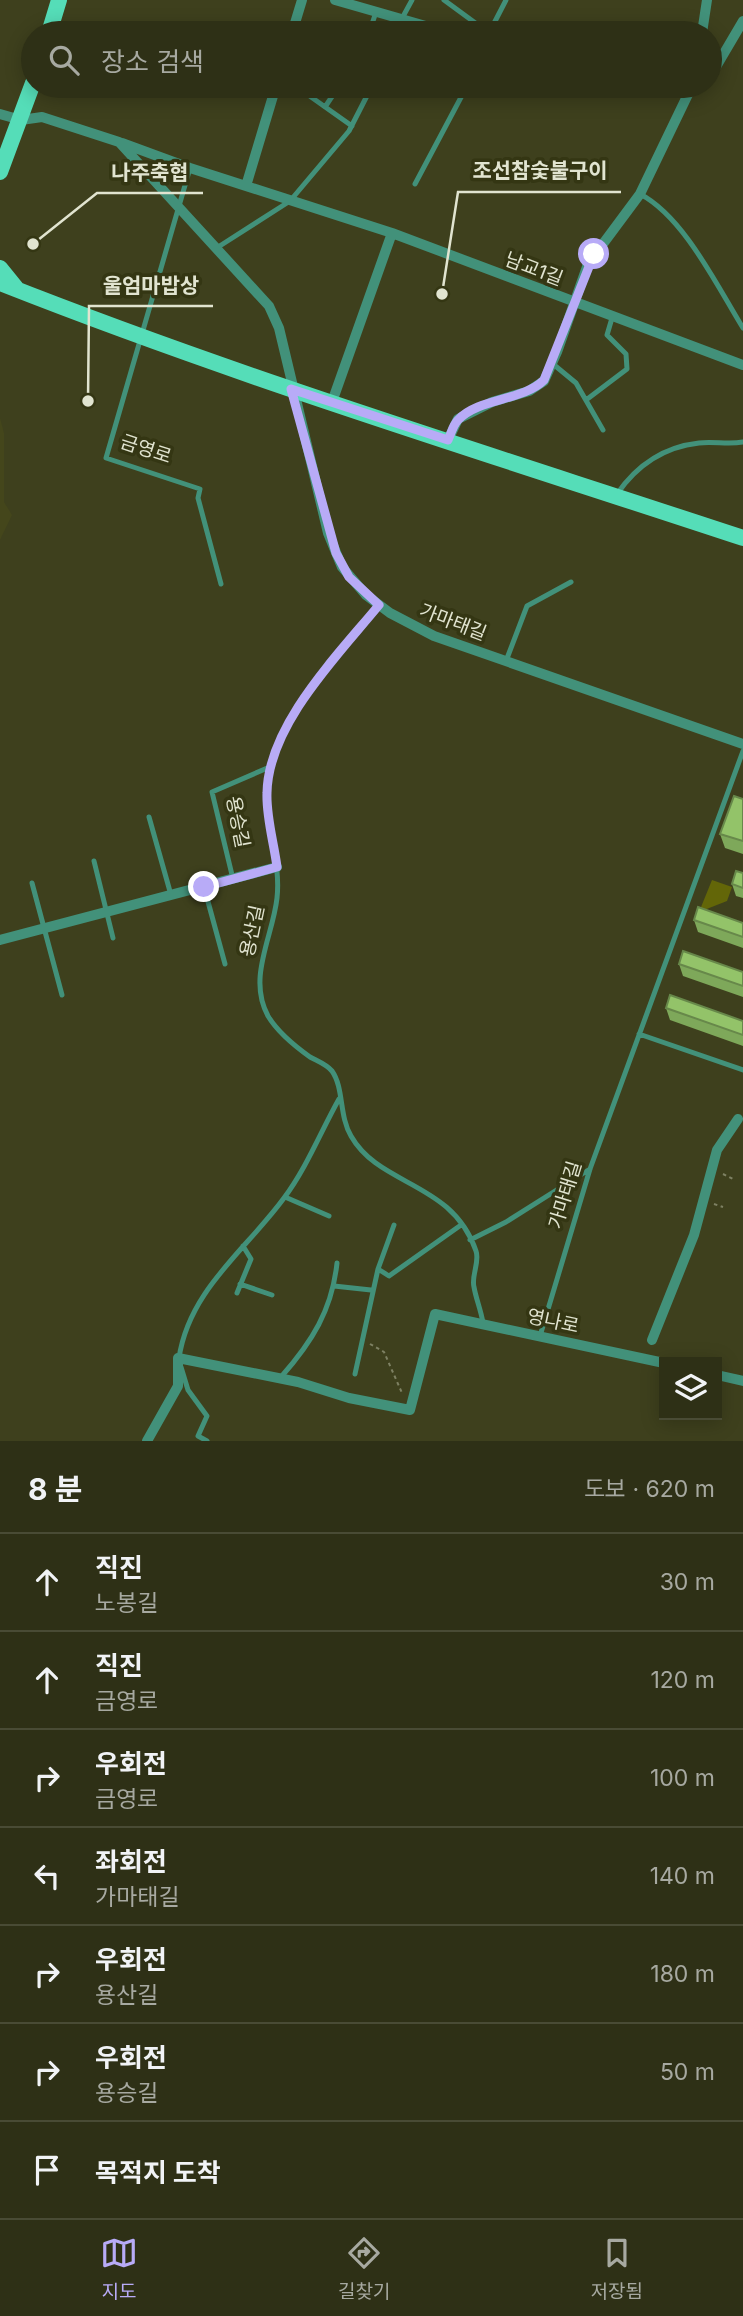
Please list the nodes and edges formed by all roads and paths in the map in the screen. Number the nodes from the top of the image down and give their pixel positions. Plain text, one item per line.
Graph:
1 (60, 0) edge
2 (302, 0) edge
3 (335, 0) edge
4 (412, 0) edge
5 (444, 0) edge
6 (506, 0) edge
7 (707, 0) edge
8 (376, 12) junction
9 (400, 19) junction
10 (53, 21) edge
11 (296, 21) edge
12 (373, 21) edge
13 (407, 21) edge
14 (473, 21) edge
15 (495, 21) edge
16 (704, 21) edge
17 (743, 21) edge
18 (722, 57) edge
19 (29, 98) edge
20 (272, 98) edge
21 (312, 98) edge
22 (331, 98) edge
23 (366, 98) edge
24 (461, 98) edge
25 (687, 98) edge
26 (325, 107) junction
27 (0, 114) edge
28 (22, 120) junction
29 (352, 126) junction
30 (119, 142) junction
31 (190, 168) junction
32 (0, 172) edge
33 (415, 184) dead end
34 (246, 186) junction
35 (640, 194) junction
36 (290, 201) junction
37 (178, 209) junction
38 (392, 233) junction
39 (215, 249) junction
40 (0, 268) edge
41 (0, 283) edge
42 (19, 291) junction
43 (573, 303) junction
44 (612, 318) junction
45 (743, 328) edge
46 (141, 337) junction
47 (553, 364) junction
48 (743, 365) edge
49 (291, 389) junction
50 (586, 400) junction
51 (332, 402) junction
52 (603, 430) dead end
53 (448, 440) junction
54 (743, 442) edge
55 (615, 496) junction
56 (743, 538) edge
57 (571, 582) dead end
58 (221, 584) dead end
59 (379, 605) junction
60 (506, 661) junction
61 (743, 744) edge
62 (743, 751) edge
63 (272, 766) junction
64 (149, 817) dead end
65 (94, 861) dead end
66 (277, 867) junction
67 (233, 879) junction
68 (32, 883) dead end
69 (204, 887) junction
70 (171, 895) junction
71 (107, 912) junction
72 (44, 929) junction
73 (113, 938) dead end
74 (0, 940) edge
75 (225, 964) dead end
76 (62, 995) dead end
77 (639, 1034) junction
78 (743, 1070) edge
79 (339, 1099) junction
80 (738, 1119) dead end
81 (590, 1169) junction
82 (285, 1197) junction
83 (329, 1216) dead end
84 (394, 1225) dead end
85 (461, 1225) junction
86 (470, 1240) junction
87 (243, 1246) junction
88 (337, 1263) dead end
89 (378, 1269) junction
90 (240, 1284) junction
91 (334, 1286) junction
92 (372, 1290) junction
93 (237, 1293) dead end
94 (272, 1294) dead end
95 (484, 1325) junction
96 (540, 1336) junction
97 (364, 1339) junction
98 (652, 1340) dead end
99 (178, 1358) junction
100 (659, 1362) edge
101 (355, 1374) dead end
102 (722, 1376) edge
103 (280, 1378) junction
104 (743, 1381) edge
105 (410, 1409) junction
106 (147, 1441) edge
107 (207, 1441) edge

1 - 10 main road
2 - 11 street
3 - 8 street
4 - 9 lane
5 - 14 lane
6 - 15 lane
7 - 16 street
8 - 9 street
8 - 12 lane
9 - 13 street
17 - 18 street
19 - 28 main road
20 - 34 street
21 - 26 lane
22 - 26 lane
23 - 29 lane
24 - 33 lane
25 - 35 street
26 - 29 lane
27 - 28 street, 남교1길
28 - 30 street, 남교1길
28 - 32 main road
29 - 36 lane
30 - 31 street, 남교1길
30 - 37 street
31 - 34 street, 남교1길
31 - 37 lane
34 - 36 street, 남교1길
35 - 43 street
35 - 45 lane
36 - 38 street, 남교1길
36 - 39 lane
37 - 39 street
37 - 46 lane
38 - 43 street, 남교1길
38 - 51 street
39 - 49 street
40 - 42 main road
41 - 42 main road
42 - 46 main road
43 - 44 street, 남교1길
43 - 47 street
44 - 48 street, 남교1길
44 - 50 lane
46 - 49 main road
46 - 58 lane, 금영로
47 - 50 lane
47 - 53 street
49 - 51 main road
49 - 59 street, 가마태길
50 - 52 lane
51 - 53 main road
53 - 55 main road
54 - 55 lane
55 - 56 main road
57 - 60 lane
59 - 60 street, 가마태길
59 - 63 lane, 용산길
60 - 61 street, 가마태길
62 - 77 lane, 가마태길
63 - 66 lane, 용산길
63 - 67 lane, 용승길
64 - 70 lane
65 - 71 lane
66 - 67 street, 용승길
66 - 79 lane, 용산길
67 - 69 street, 용승길
68 - 72 lane
69 - 70 street, 용승길
69 - 75 lane
70 - 71 street, 용승길
71 - 72 street, 용승길
71 - 73 lane
72 - 74 street, 용승길
72 - 76 lane
77 - 78 lane
77 - 81 lane, 가마태길
79 - 82 lane
79 - 85 lane, 용산길
80 - 98 street
81 - 86 lane
81 - 96 lane, 가마태길
82 - 83 lane
82 - 87 lane
84 - 89 lane
85 - 86 lane, 용산길
85 - 89 lane
86 - 95 lane
87 - 90 lane
87 - 99 lane
88 - 91 lane
89 - 92 lane
90 - 93 lane
90 - 94 lane
91 - 92 lane
91 - 103 lane
92 - 97 lane
95 - 96 street, 영나로
95 - 105 street, 영나로
96 - 100 street, 영나로
97 - 101 lane
97 - 105 path
99 - 103 street
99 - 106 street
99 - 107 lane
102 - 104 street
103 - 105 street

